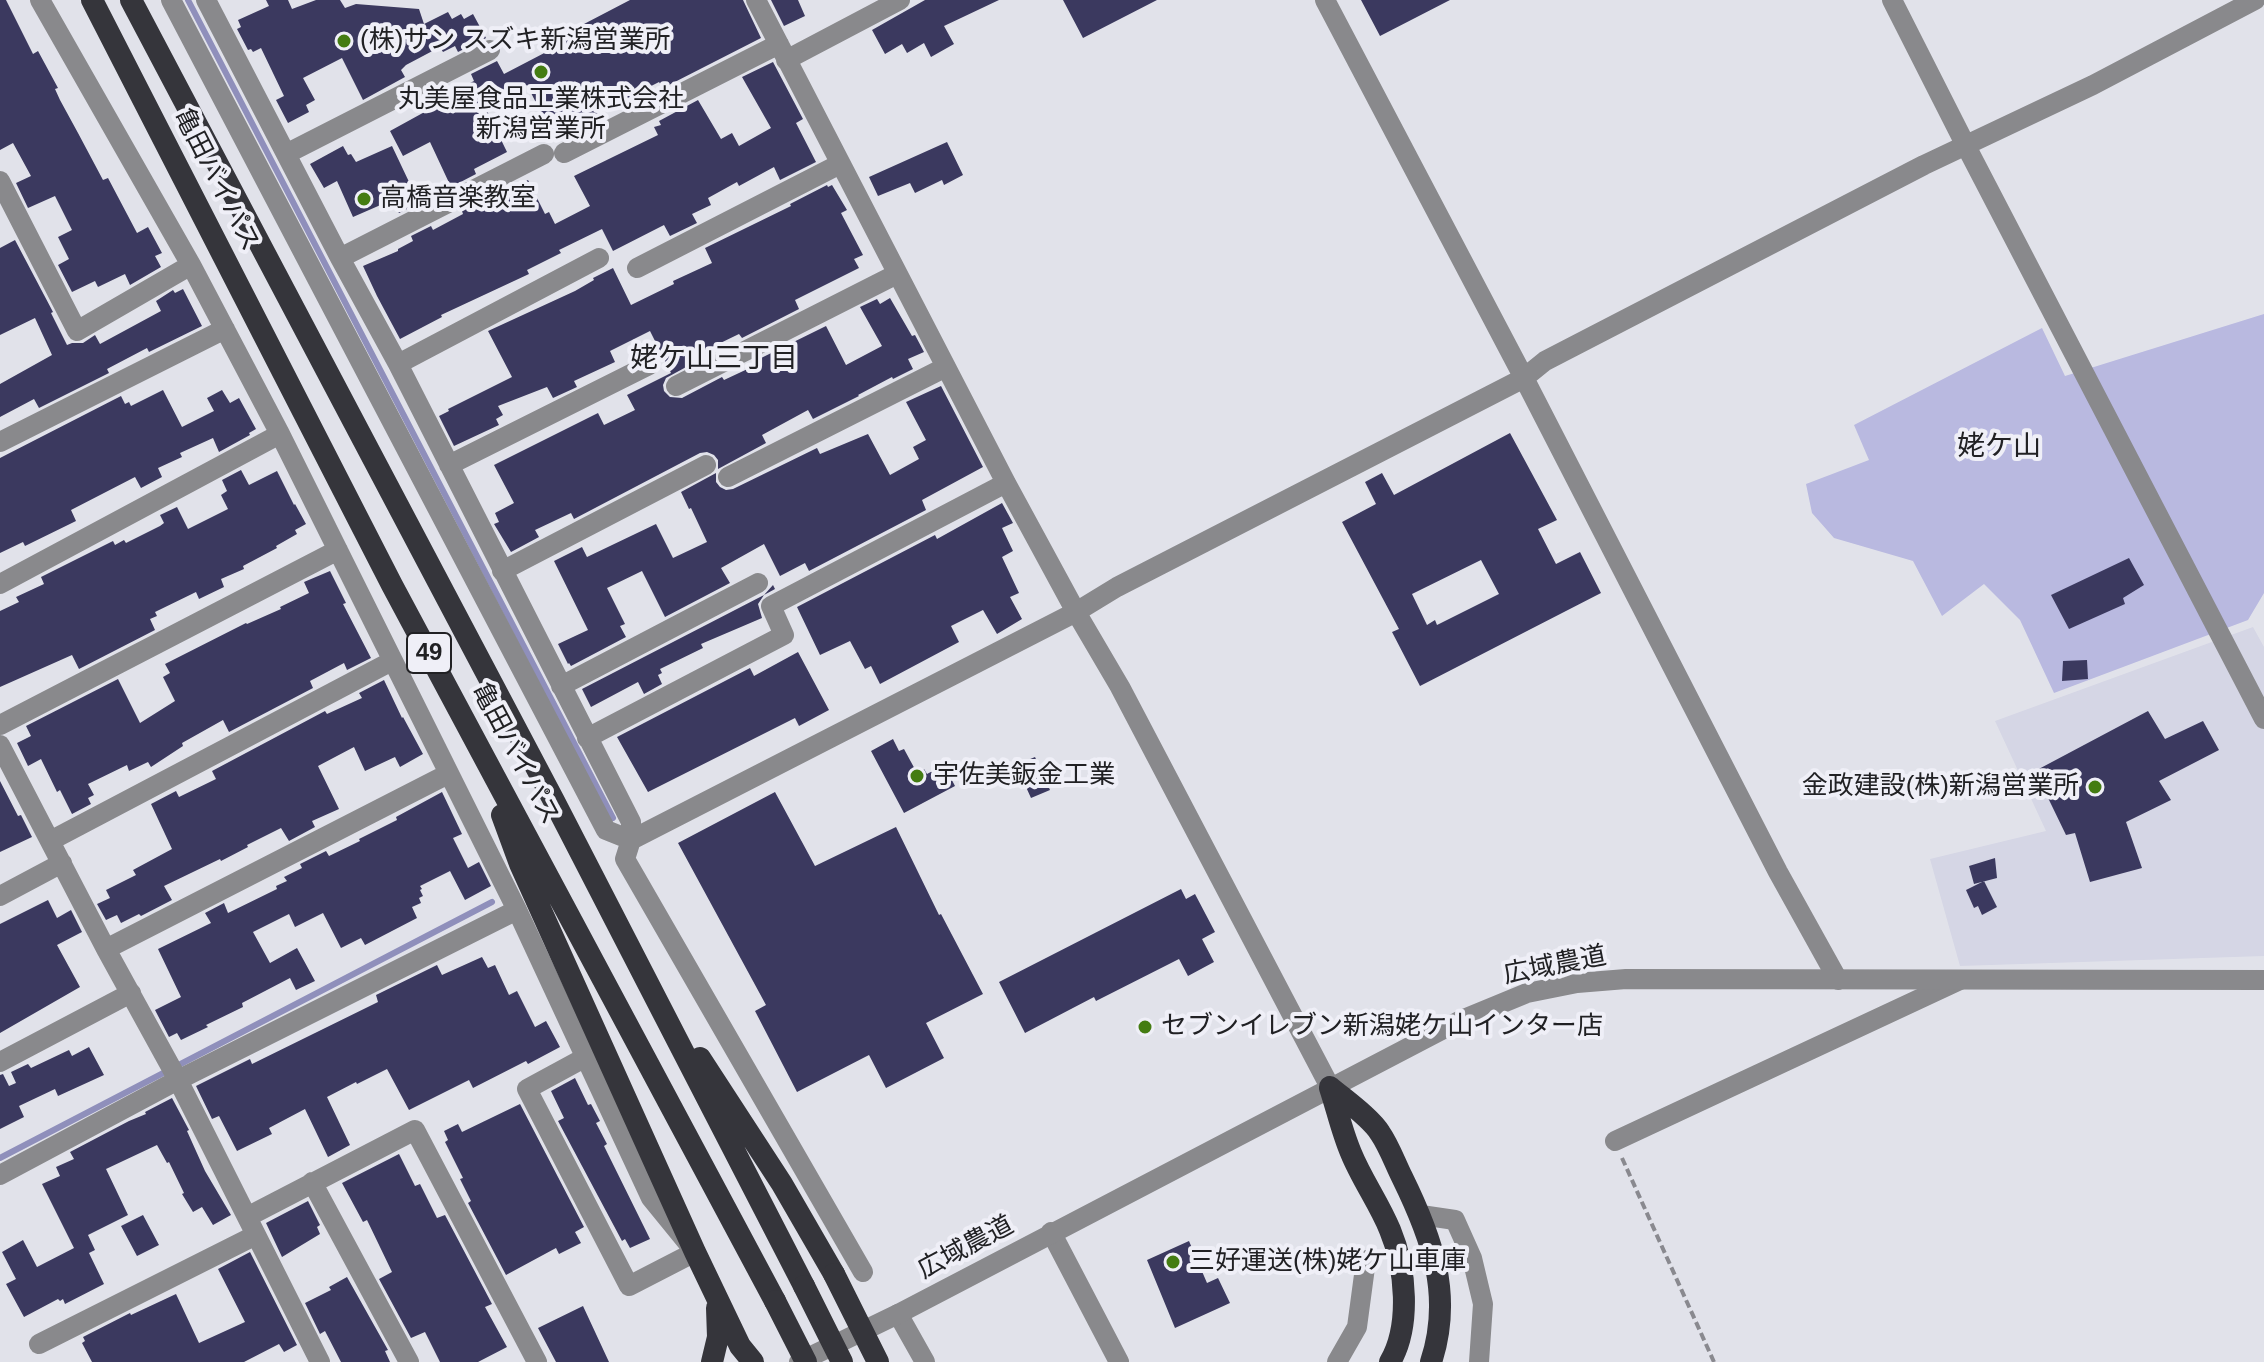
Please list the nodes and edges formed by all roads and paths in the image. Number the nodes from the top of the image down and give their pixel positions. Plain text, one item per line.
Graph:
1 (40, 0) edge
2 (92, 0) edge
3 (131, 0) edge
4 (171, 0) edge
5 (206, 0) edge
6 (756, 0) edge
7 (900, 0) edge
8 (1325, 0) edge
9 (1892, 0) edge
10 (2255, 0) edge
11 (490, 50) dead end
12 (783, 52) junction
13 (1966, 146) junction
14 (286, 154) junction
15 (840, 164) junction
16 (0, 181) edge
17 (8, 217) edge
18 (340, 258) junction
19 (599, 258) dead end
20 (191, 265) junction
21 (637, 268) dead end
22 (897, 274) junction
23 (225, 329) junction
24 (398, 364) junction
25 (649, 365) dead end
26 (946, 367) junction
27 (1524, 378) junction
28 (676, 386) dead end
29 (280, 434) junction
30 (0, 442) edge
31 (449, 465) junction
32 (706, 465) dead end
33 (728, 477) dead end
34 (1006, 483) junction
35 (338, 550) junction
36 (502, 571) junction
37 (758, 583) dead end
38 (0, 584) edge
39 (1076, 612) junction
40 (392, 661) junction
41 (561, 686) junction
42 (2264, 719) edge
43 (0, 725) edge
44 (474, 736) junction
45 (587, 738) junction
46 (1, 748) edge
47 (448, 774) junction
48 (631, 840) junction
49 (50, 841) junction
50 (62, 863) junction
51 (0, 896) edge
52 (517, 910) junction
53 (106, 949) junction
54 (641, 967) junction
55 (1838, 980) junction
56 (1960, 980) junction
57 (2264, 980) edge
58 (131, 993) junction
59 (586, 1057) junction
60 (0, 1062) edge
61 (173, 1072) junction
62 (1330, 1087) junction
63 (1615, 1141) joint
64 (0, 1175) edge
65 (312, 1182) junction
66 (1421, 1215) junction
67 (251, 1226) junction
68 (1051, 1232) junction
69 (695, 1252) junction
70 (1366, 1260) dead end
71 (863, 1272) dead end
72 (717, 1297) junction
73 (898, 1314) junction
74 (39, 1344) dead end
75 (313, 1360) edge
76 (409, 1362) edge
77 (537, 1362) edge
78 (712, 1362) edge
79 (753, 1362) edge
80 (799, 1362) edge
81 (806, 1362) edge
82 (842, 1362) edge
83 (878, 1362) edge
84 (925, 1362) edge
85 (1119, 1362) edge
86 (1337, 1362) edge
87 (1390, 1362) edge
88 (1431, 1362) edge
89 (1479, 1362) edge
90 (1714, 1362) edge

1 - 20 street
2 - 44 highway, 亀田バイパス / 49
3 - 54 highway, 亀田バイパス / 49
4 - 48 street
5 - 14 street
6 - 12 street
7 - 12 street
8 - 27 street
9 - 13 street
10 - 13 street
11 - 14 street
12 - 15 street
12 - 18 street
13 - 27 street
13 - 42 street
14 - 18 street
15 - 21 street
15 - 22 street
16 - 17 street
17 - 20 street
18 - 24 street
19 - 24 street
20 - 23 street
22 - 26 street
22 - 28 street
23 - 29 street
23 - 30 street
24 - 31 street
25 - 31 street
26 - 33 street
26 - 34 street
27 - 39 street
27 - 55 street
29 - 35 street
29 - 38 street
31 - 36 street
32 - 36 street
34 - 39 street
34 - 45 street
35 - 40 street
35 - 43 street
36 - 41 street
37 - 41 street
39 - 48 street
39 - 62 street
40 - 47 street
40 - 49 street
41 - 45 street
44 - 69 highway
44 - 81 highway, 亀田バイパス / 49, bridge
45 - 48 street
46 - 49 street
47 - 52 street
47 - 53 street
48 - 71 street
49 - 50 street
50 - 51 street
50 - 53 street
52 - 59 street
52 - 61 street
53 - 58 street
54 - 82 highway, 亀田バイパス / 49, bridge
54 - 83 highway, bridge
55 - 56 street, 広域農道
55 - 62 street, 広域農道
56 - 57 street, 広域農道
56 - 63 street
58 - 60 street
58 - 61 street
59 - 69 street
59 - 69 street
61 - 64 street
61 - 67 street
62 - 66 highway
62 - 68 street, 広域農道
62 - 87 highway
63 - 90 path
65 - 67 street
65 - 76 street
65 - 77 street
66 - 88 highway
66 - 89 street
67 - 74 street
67 - 75 street
68 - 73 street, 広域農道
68 - 85 street
69 - 72 highway
70 - 86 street
72 - 78 highway
72 - 79 highway
73 - 80 street, 広域農道
73 - 84 street

